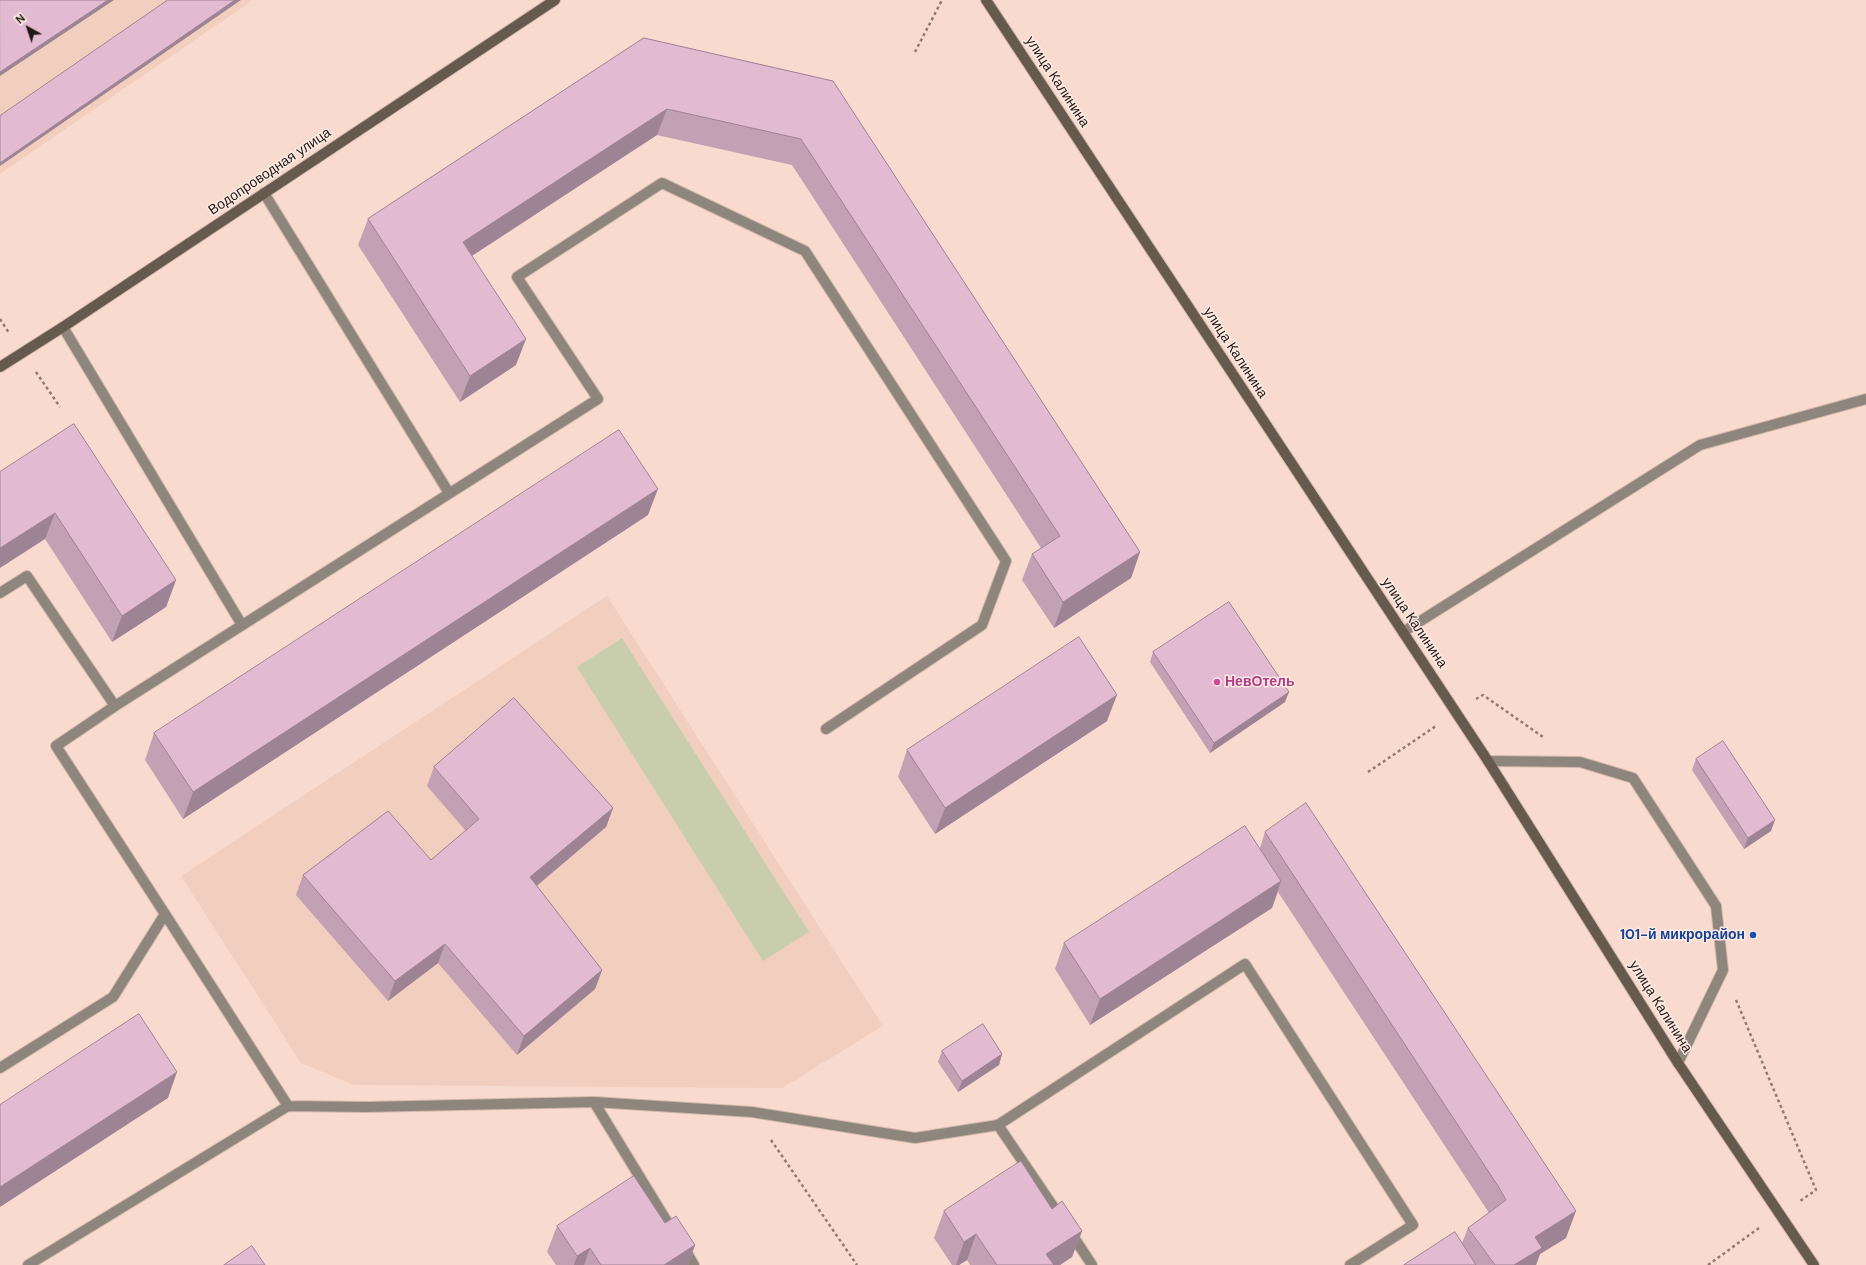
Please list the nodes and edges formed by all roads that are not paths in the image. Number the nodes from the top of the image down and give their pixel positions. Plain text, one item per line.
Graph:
1 (555, 0) edge
2 (986, 0) edge
3 (264, 193) junction
4 (63, 327) junction
5 (0, 367) edge
6 (1866, 399) edge
7 (449, 494) junction
8 (0, 592) edge
9 (242, 625) junction
10 (1403, 632) junction
11 (115, 706) junction
12 (826, 729) dead end
13 (1488, 761) junction
14 (165, 914) junction
15 (1678, 1063) junction
16 (0, 1068) edge
17 (594, 1102) junction
18 (288, 1106) junction
19 (998, 1125) junction
20 (28, 1265) edge
21 (694, 1265) edge
22 (1092, 1265) edge
23 (1350, 1265) edge
24 (1814, 1265) edge

1 - 3 main road, Водопроводная улица
2 - 10 main road, улица Калинина
3 - 4 main road, Водопроводная улица
3 - 7 lane
4 - 5 main road, Водопроводная улица
4 - 9 lane
6 - 10 lane
7 - 9 lane
7 - 12 lane
8 - 11 lane
9 - 11 lane
10 - 13 main road, улица Калинина
11 - 14 lane
13 - 15 main road, улица Калинина
13 - 15 lane
14 - 16 lane
14 - 18 lane
15 - 24 main road, улица Калинина
17 - 18 lane
17 - 19 lane
17 - 21 lane
18 - 20 lane
19 - 22 lane
19 - 23 lane

